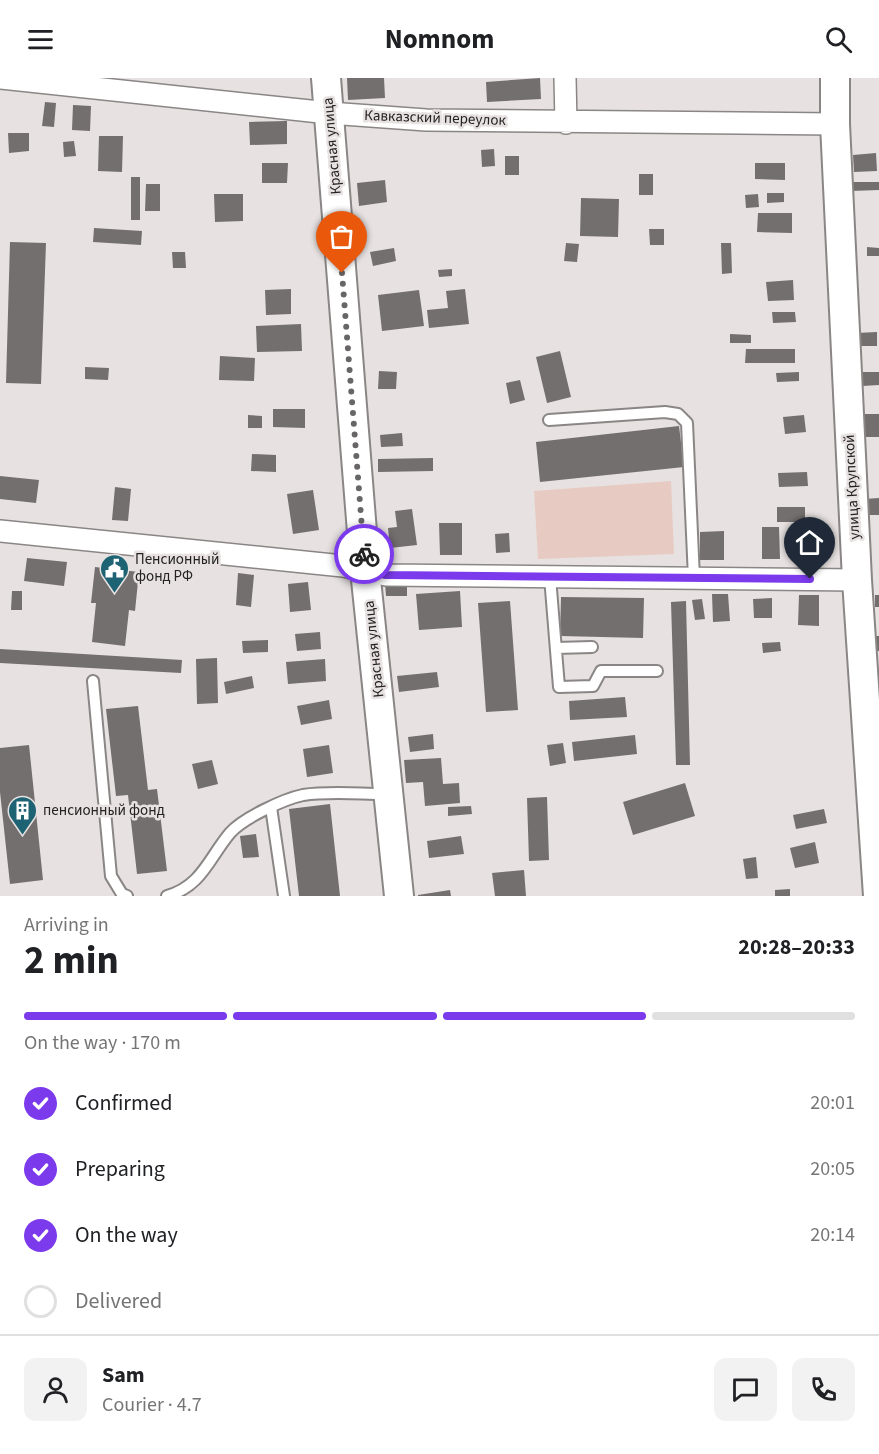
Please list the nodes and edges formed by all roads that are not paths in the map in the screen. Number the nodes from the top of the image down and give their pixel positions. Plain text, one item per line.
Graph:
1 (0, 78) edge
2 (326, 78) edge
3 (565, 78) edge
4 (836, 78) edge
5 (329, 113) junction
6 (566, 123) junction
7 (835, 124) junction
8 (549, 420) dead end
9 (0, 531) edge
10 (365, 570) junction
11 (550, 577) junction
12 (694, 578) junction
13 (857, 580) junction
14 (592, 647) dead end
15 (556, 648) junction
16 (657, 671) dead end
17 (872, 679) edge
18 (93, 681) dead end
19 (389, 794) junction
20 (271, 807) junction
21 (127, 896) edge
22 (167, 896) edge
23 (284, 896) edge
24 (399, 896) edge
25 (878, 896) edge

1 - 5 street, Кавказский переулок
2 - 5 street, Красная улица
3 - 6 street
4 - 7 street, улица Крупской
5 - 6 street, Кавказский переулок
5 - 10 street, Красная улица
6 - 7 street, Кавказский переулок
7 - 13 street, улица Крупской
8 - 12 lane
9 - 10 street
10 - 11 street
10 - 19 street, Красная улица
11 - 12 street
11 - 15 lane
12 - 13 street
13 - 17 street, улица Крупской
14 - 15 lane
15 - 16 lane
17 - 25 street, улица Крупской
18 - 21 lane
19 - 20 lane
19 - 24 street, Красная улица
20 - 22 lane
20 - 23 lane

